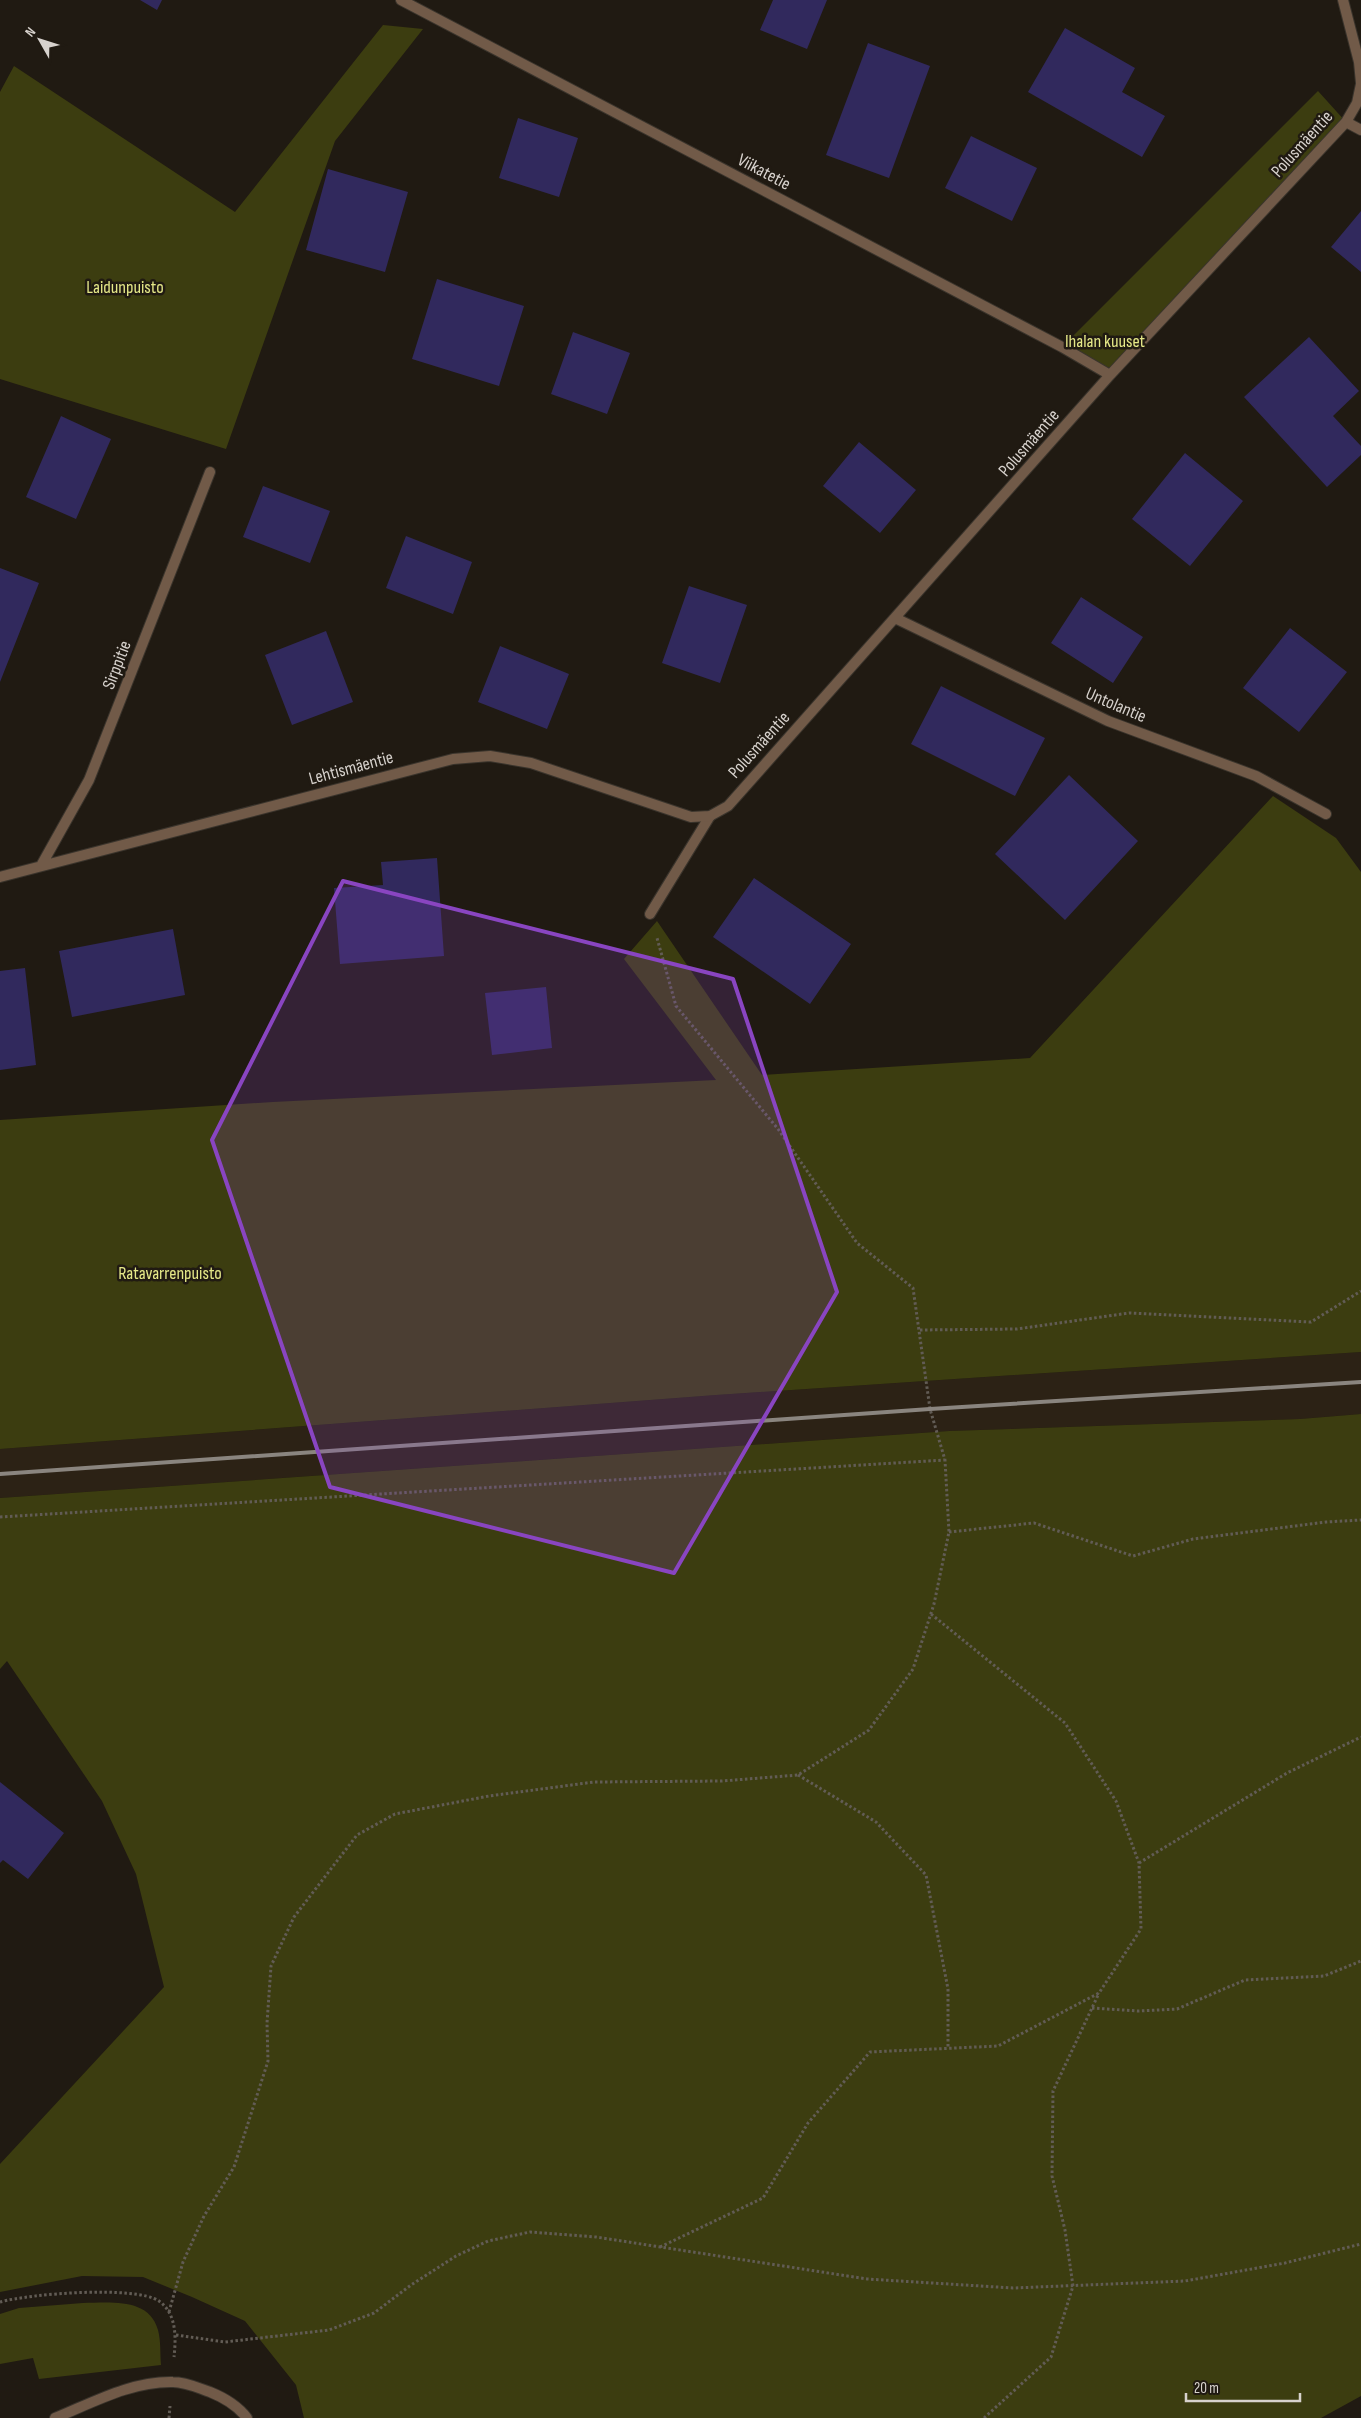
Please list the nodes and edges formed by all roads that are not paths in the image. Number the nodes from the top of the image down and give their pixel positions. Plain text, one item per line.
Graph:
1 (401, 0) edge
2 (1343, 0) edge
3 (1360, 62) edge
4 (1361, 83) edge
5 (1346, 122) junction
6 (1361, 130) edge
7 (1110, 375) junction
8 (210, 472) dead end
9 (895, 618) junction
10 (1326, 814) dead end
11 (710, 816) junction
12 (42, 864) junction
13 (0, 876) edge
14 (650, 914) road end
15 (55, 2418) edge
16 (247, 2418) edge

1 - 7 street, Viikatetie
2 - 3 street, Polusmäentie
3 - 4 street, Polusmäentie
4 - 5 street, Polusmäentie
5 - 6 street
5 - 7 street, Polusmäentie
7 - 9 street, Polusmäentie
8 - 12 street, Sirppitie
9 - 10 street, Untolantie
9 - 11 street, Polusmäentie
11 - 12 street, Lehtismäentie
11 - 14 street
12 - 13 street, Lehtismäentie
15 - 16 street

